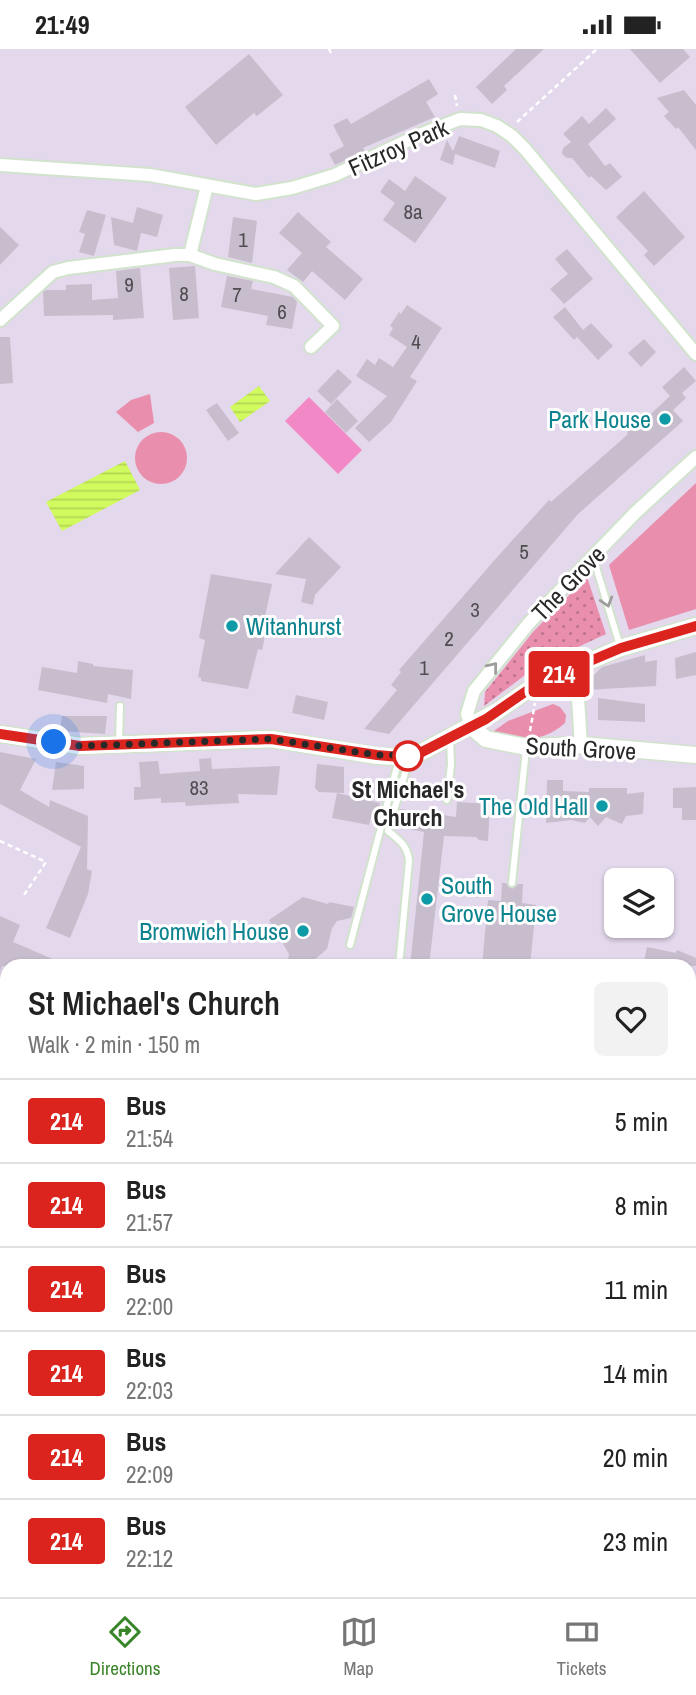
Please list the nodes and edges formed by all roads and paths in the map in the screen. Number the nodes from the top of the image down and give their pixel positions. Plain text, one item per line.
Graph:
1 (597, 49) edge
2 (506, 132) junction
3 (0, 165) edge
4 (207, 186) junction
5 (190, 255) junction
6 (0, 320) edge
7 (311, 347) dead end
8 (696, 354) edge
9 (696, 457) edge
10 (593, 557) junction
11 (696, 626) edge
12 (621, 648) junction
13 (576, 667) junction
14 (538, 683) junction
15 (120, 706) dead end
16 (472, 727) junction
17 (0, 734) edge
18 (450, 738) junction
19 (119, 745) junction
20 (581, 745) junction
21 (526, 747) junction
22 (696, 755) edge
23 (405, 756) junction
24 (446, 800) dead end
25 (0, 841) edge
26 (512, 883) dead end
27 (24, 895) dead end
28 (350, 945) dead end
29 (400, 959) edge

1 - 2 path
2 - 4 street, Fitzroy Park
2 - 8 street, Fitzroy Park
3 - 4 street, Fitzroy Park
4 - 5 street
5 - 6 street
5 - 7 street
9 - 10 street, The Grove
10 -> 12 lane
16 -> 10 street, The Grove
11 - 12 street
12 - 13 street
13 - 14 street
13 - 20 street
14 - 16 street
14 - 21 path
15 - 19 lane
16 - 18 street
16 - 21 street, South Grove
17 - 19 street
18 - 23 street
18 - 24 lane
19 - 23 street
20 - 21 street, South Grove
20 - 22 street, South Grove
21 - 26 lane
23 - 28 lane
23 - 29 lane
25 - 27 path

